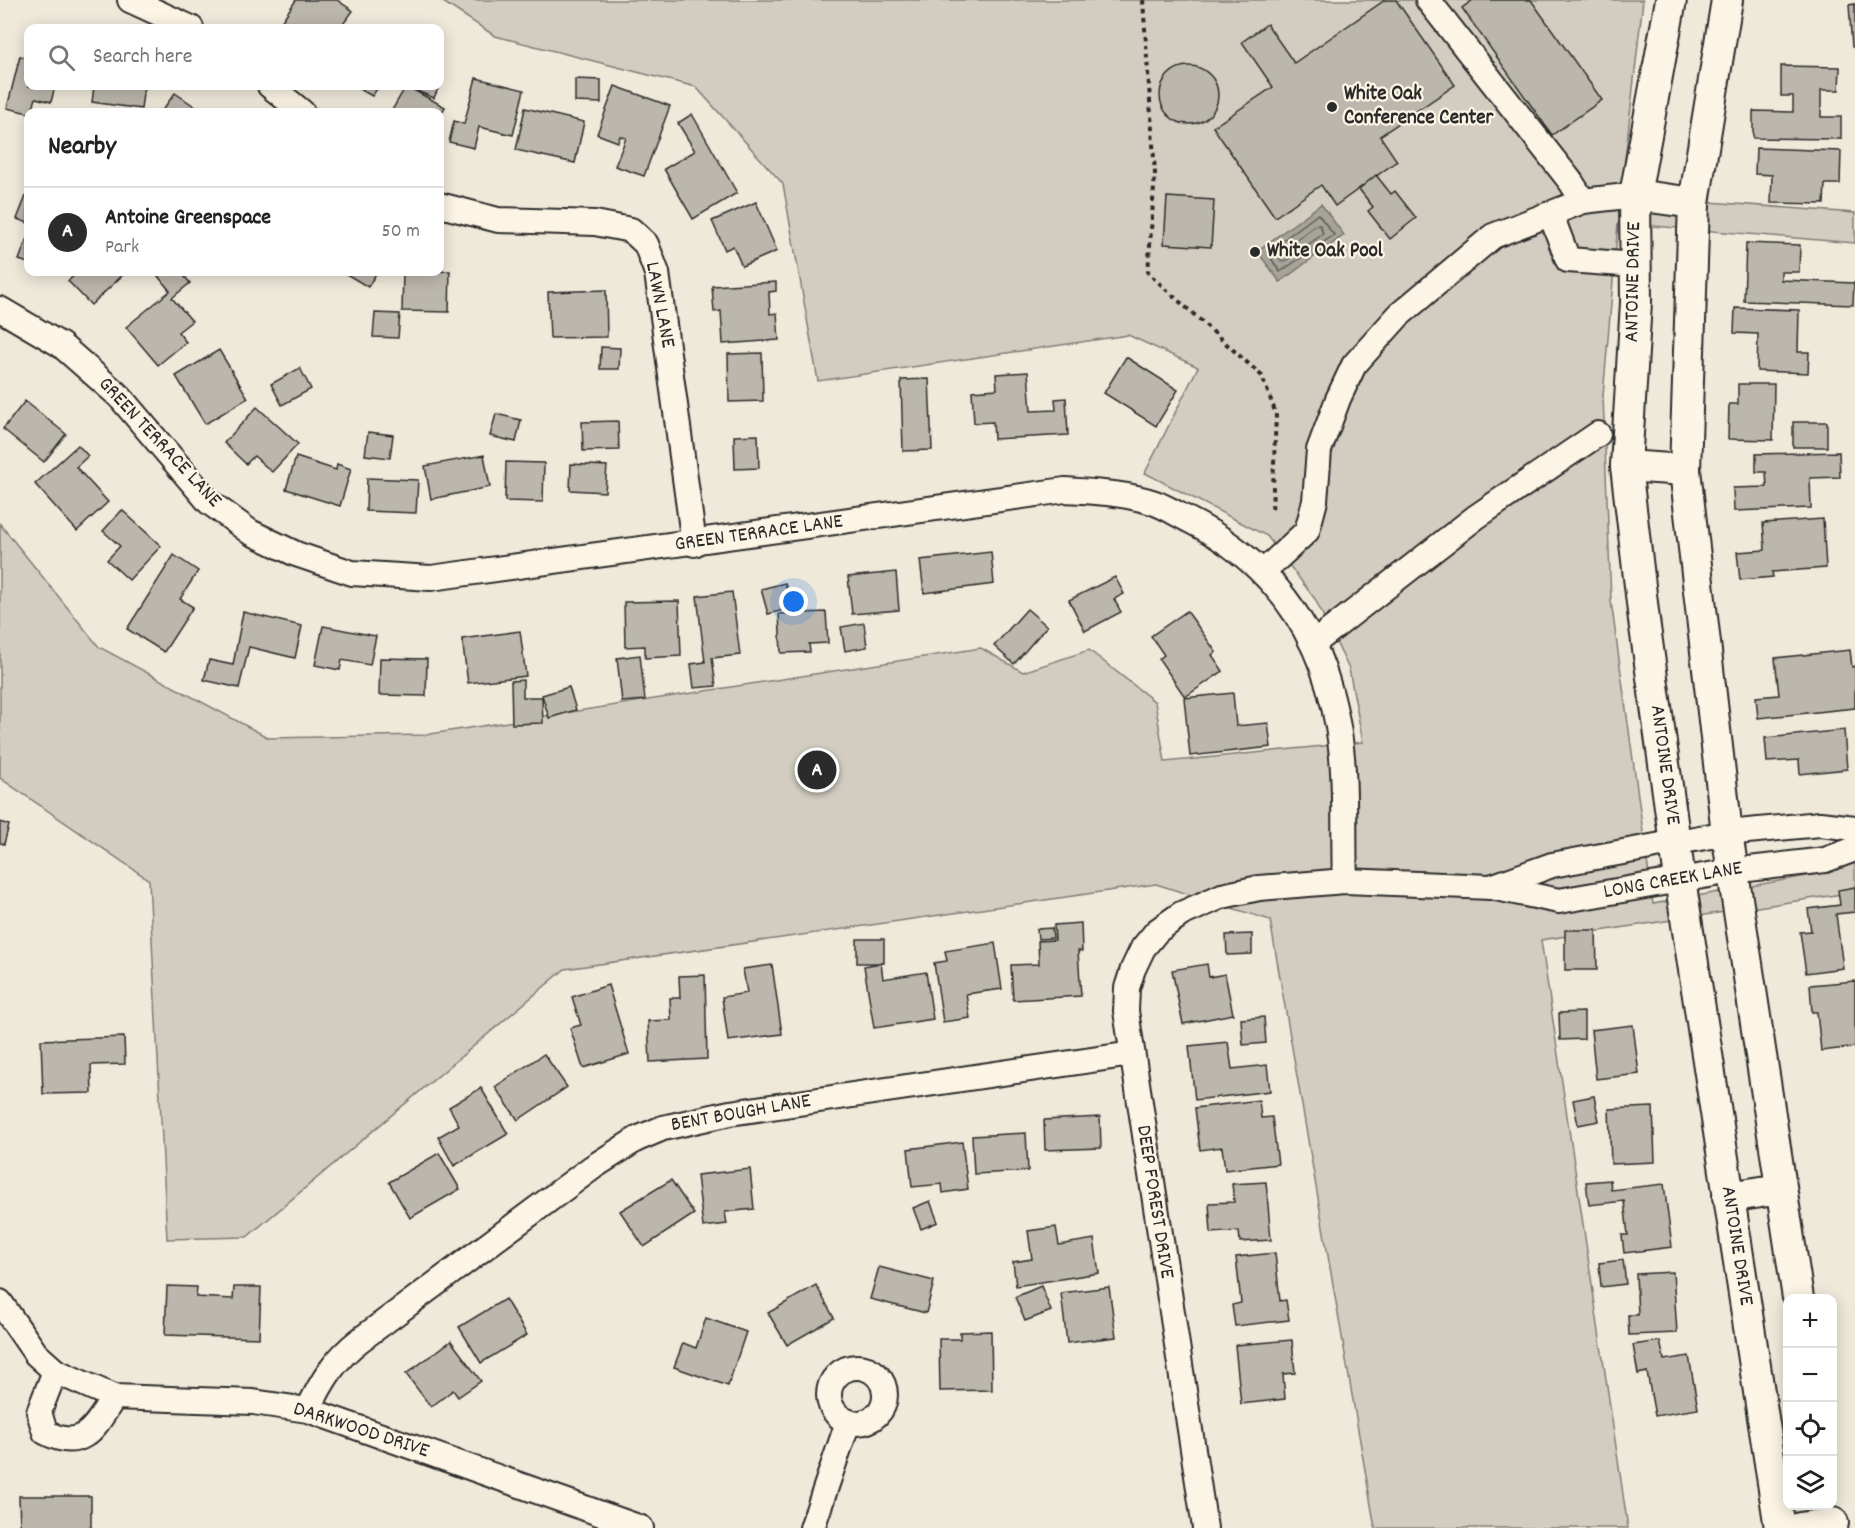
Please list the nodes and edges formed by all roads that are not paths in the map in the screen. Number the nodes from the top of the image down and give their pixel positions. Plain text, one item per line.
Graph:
1 (130, 0) edge
2 (1428, 0) edge
3 (1671, 0) edge
4 (1727, 0) edge
5 (182, 24) edge
6 (275, 90) edge
7 (297, 108) edge
8 (1635, 195) junction
9 (1583, 201) junction
10 (1694, 203) junction
11 (444, 206) edge
12 (1551, 215) junction
13 (1636, 265) junction
14 (0, 309) edge
15 (1598, 434) dead end
16 (1626, 466) junction
17 (1685, 470) junction
18 (694, 544) junction
19 (1263, 572) junction
20 (1314, 643) junction
21 (1855, 828) edge
22 (1726, 833) junction
23 (1675, 843) junction
24 (1855, 849) edge
25 (1732, 871) junction
26 (1680, 879) junction
27 (1345, 881) junction
28 (1491, 887) junction
29 (1198, 904) joint
30 (1132, 1054) junction
31 (1781, 1189) junction
32 (1728, 1197) junction
33 (1797, 1294) edge
34 (0, 1302) edge
35 (55, 1371) junction
36 (114, 1398) junction
37 (308, 1410) junction
38 (848, 1422) dead end
39 (1833, 1519) edge
40 (641, 1528) edge
41 (812, 1528) edge
42 (1205, 1528) edge
43 (1780, 1528) edge
44 (1800, 1528) edge

1 - 5 street
2 - 9 street
3 - 8 main road, ANTOINE DRIVE
4 - 10 main road
6 - 7 street
8 - 9 street
8 - 10 main road
8 - 13 main road, ANTOINE DRIVE
9 - 12 street
10 - 17 main road
11 - 18 street, LAWN LANE
12 - 13 street
12 - 19 street
13 - 16 main road, ANTOINE DRIVE
14 - 18 street, GREEN TERRACE LANE
15 - 20 street
16 - 17 main road
16 - 23 main road, ANTOINE DRIVE
17 - 22 main road
18 - 19 street, GREEN TERRACE LANE
19 - 20 street, GREEN TERRACE LANE
20 - 27 street, GREEN TERRACE LANE
21 - 22 street, LONG CREEK LANE
22 - 23 street, LONG CREEK LANE
22 - 25 main road
23 - 26 main road, ANTOINE DRIVE
23 - 28 street, LONG CREEK LANE
24 - 25 street, LONG CREEK LANE
25 - 26 street, LONG CREEK LANE
25 - 31 main road
26 - 28 street, LONG CREEK LANE
26 - 32 main road, ANTOINE DRIVE
27 - 28 street, LONG CREEK LANE
27 - 29 street, LONG CREEK LANE
29 - 30 street, DEEP FOREST DRIVE
30 - 37 street, BENT BOUGH LANE
30 - 42 street, DEEP FOREST DRIVE
31 - 32 main road
31 - 33 main road
32 - 43 main road, ANTOINE DRIVE
34 - 35 street, DARKWOOD DRIVE
35 - 36 street, DARKWOOD DRIVE
35 - 36 street
36 - 37 street, DARKWOOD DRIVE
37 - 40 street, DARKWOOD DRIVE
38 - 41 street
39 - 44 main road

